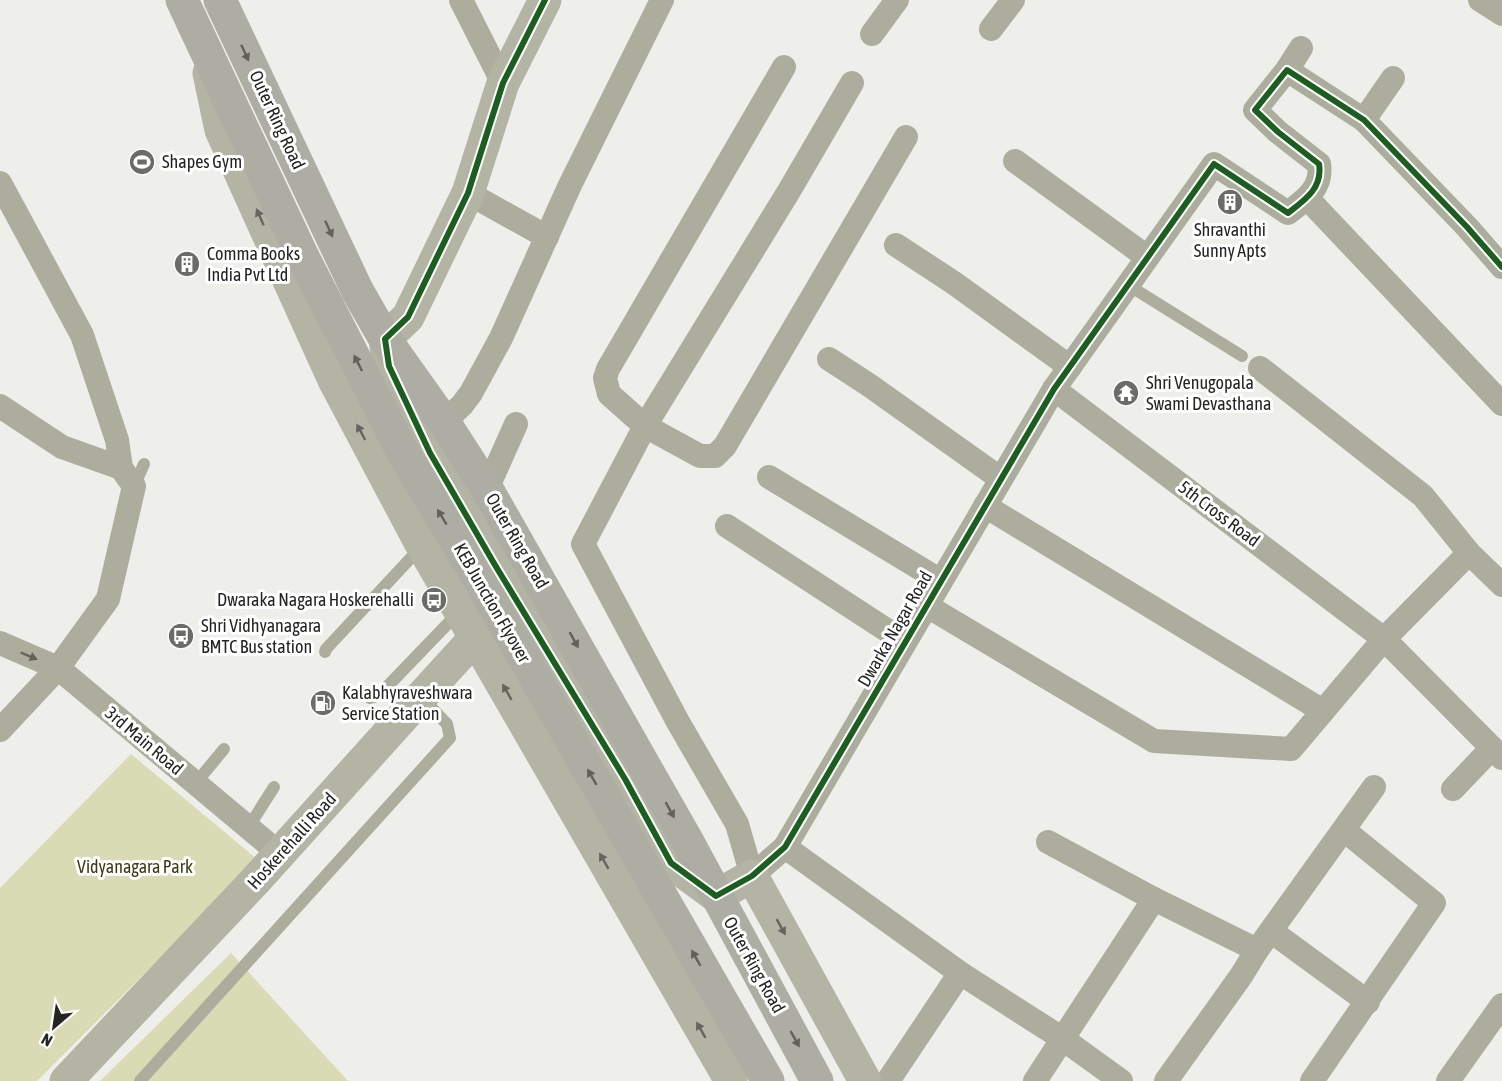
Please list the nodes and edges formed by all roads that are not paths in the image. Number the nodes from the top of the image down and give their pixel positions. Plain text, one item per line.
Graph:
1 (182, 0) edge
2 (220, 0) edge
3 (462, 0) edge
4 (545, 0) edge
5 (662, 0) edge
6 (897, 0) edge
7 (1013, 0) edge
8 (1480, 0) edge
9 (1502, 14) edge
10 (991, 29) dead end
11 (872, 34) dead end
12 (202, 42) junction
13 (1301, 48) dead end
14 (784, 67) dead end
15 (1287, 69) junction
16 (1393, 78) dead end
17 (502, 83) junction
18 (852, 83) dead end
19 (237, 115) joint
20 (1364, 120) junction
21 (906, 137) dead end
22 (1015, 161) dead end
23 (0, 183) edge
24 (468, 193) junction
25 (1308, 199) junction
26 (547, 237) junction
27 (896, 246) dead end
28 (1148, 257) junction
29 (1502, 267) edge
30 (1128, 285) junction
31 (385, 339) junction
32 (829, 359) dead end
33 (1251, 362) joint
34 (1070, 366) junction
35 (1054, 389) junction
36 (1502, 404) edge
37 (0, 406) edge
38 (444, 422) junction
39 (516, 424) dead end
40 (645, 426) junction
41 (144, 464) dead end
42 (127, 477) junction
43 (769, 477) dead end
44 (1001, 478) junction
45 (487, 489) junction
46 (985, 506) junction
47 (727, 526) dead end
48 (422, 544) junction
49 (1469, 553) junction
50 (941, 581) junction
51 (1502, 585) edge
52 (516, 600) junction
53 (927, 606) junction
54 (468, 624) junction
55 (1384, 639) junction
56 (905, 642) junction
57 (0, 643) edge
58 (326, 652) dead end
59 (58, 668) junction
60 (409, 691) junction
61 (369, 698) dead end
62 (1323, 711) junction
63 (0, 730) edge
64 (224, 749) dead end
65 (1497, 753) edge
66 (195, 784) junction
67 (1374, 787) dead end
68 (274, 788) dead end
69 (1453, 789) dead end
70 (248, 828) junction
71 (1344, 830) junction
72 (1048, 842) dead end
73 (785, 847) junction
74 (280, 854) junction
75 (752, 876) junction
76 (716, 896) junction
77 (1154, 899) junction
78 (1271, 931) junction
79 (1257, 950) junction
80 (960, 973) junction
81 (1368, 1002) junction
82 (1502, 1005) edge
83 (1063, 1039) junction
84 (66, 1081) edge
85 (140, 1081) edge
86 (730, 1081) edge
87 (768, 1081) edge
88 (817, 1081) edge
89 (865, 1081) edge
90 (888, 1081) edge
91 (1035, 1081) edge
92 (1121, 1081) edge
93 (1166, 1081) edge
94 (1312, 1081) edge
95 (1448, 1081) edge

1 - 12 highway, Outer Ring Road
2 -> 31 highway, Outer Ring Road
3 - 17 street
4 - 17 street
5 - 26 street
6 - 11 street
7 - 10 street
8 - 9 street
12 - 19 highway, Outer Ring Road
48 -> 12 street
13 - 15 street
14 - 40 street
15 - 20 street
15 - 25 street
16 - 20 street
17 - 24 street
18 - 40 street
87 -> 19 highway, KEB Junction Flyover
20 - 29 street
21 - 40 street
22 - 28 street
23 - 42 street
24 - 26 street
24 - 31 street
25 - 28 street, Dwarka Nagar Road
25 - 36 street
26 - 38 street
27 - 34 street
28 - 30 street, Dwarka Nagar Road
30 - 33 lane
30 - 34 street, Dwarka Nagar Road
31 - 38 highway, Outer Ring Road
31 - 52 street
32 - 44 street
33 - 49 street
34 - 35 street, Dwarka Nagar Road
35 - 44 street, Dwarka Nagar Road
35 - 55 street, 5th Cross Road
37 - 42 street
38 - 45 highway, Outer Ring Road
39 - 45 street
40 - 75 street
41 - 42 lane
42 - 59 street
43 - 50 street
44 - 46 street, Dwarka Nagar Road
45 -> 76 highway, Outer Ring Road
46 - 50 street, Dwarka Nagar Road
46 - 62 street
47 - 56 street
48 - 54 street
48 - 58 lane
49 - 51 street
49 - 55 street
50 - 53 street, Dwarka Nagar Road
52 - 54 street, Hoskerehalli Road
52 - 76 street
53 - 56 street, Dwarka Nagar Road
53 - 62 street
54 - 60 street, Hoskerehalli Road
86 -> 54 street
55 - 62 street
55 - 65 street, 5th Cross Road
56 - 73 street, Dwarka Nagar Road
57 -> 59 street, 3rd Main Road
59 - 63 street
59 - 66 street, 3rd Main Road
60 - 61 lane
60 - 74 street, Hoskerehalli Road
60 - 85 lane
64 - 66 lane
65 - 69 street
66 - 70 street, 3rd Main Road
67 - 71 street
68 - 70 lane
70 - 74 street, 3rd Main Road
71 - 78 street
71 - 81 street
72 - 77 street
73 - 75 street, Dwarka Nagar Road
73 - 80 street
74 - 84 street, Hoskerehalli Road
75 - 76 street
75 -> 89 street
76 -> 88 highway, Outer Ring Road
77 - 79 street
77 - 83 street
78 - 79 street
78 - 81 street
79 - 93 street
80 - 83 street
80 - 90 street
81 - 94 street
82 - 95 street
83 - 91 street
83 - 92 street

